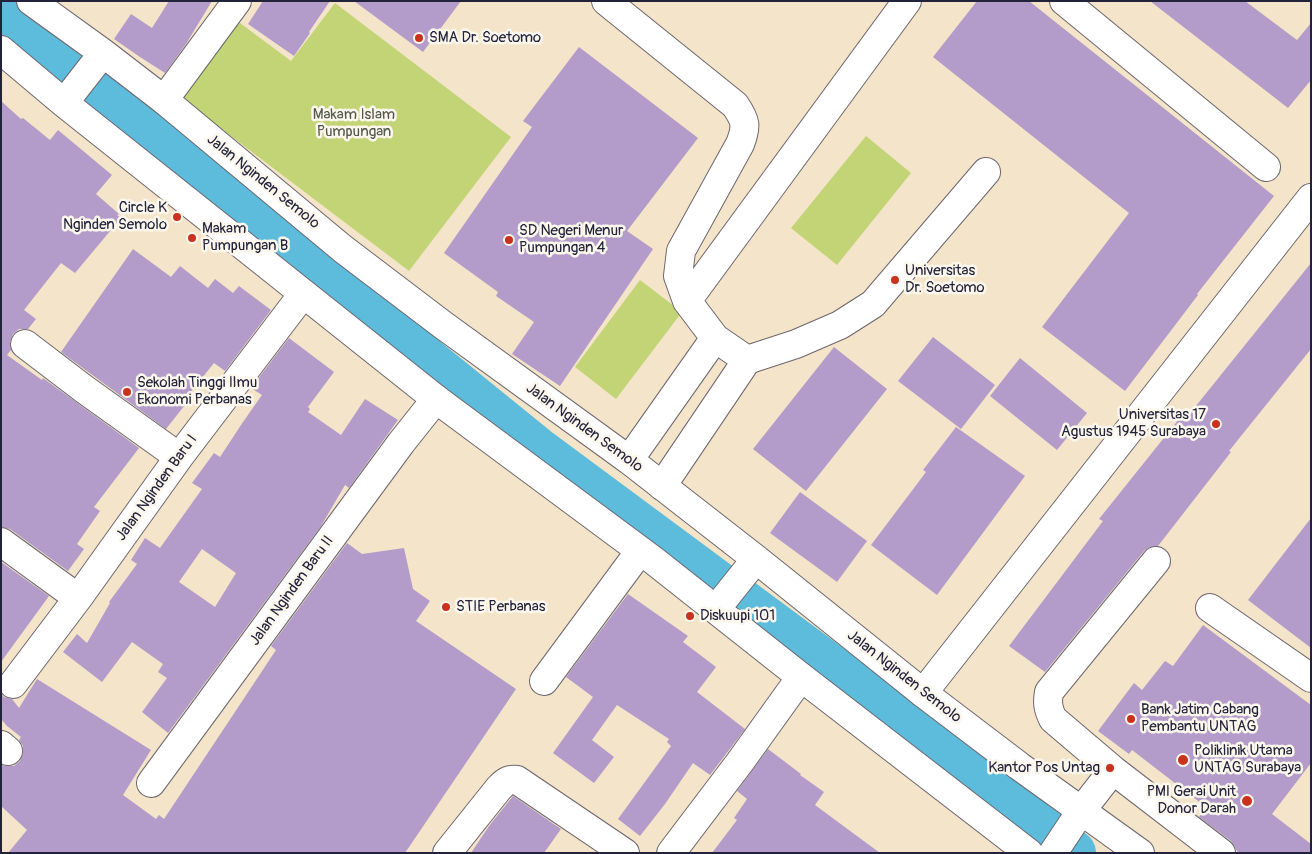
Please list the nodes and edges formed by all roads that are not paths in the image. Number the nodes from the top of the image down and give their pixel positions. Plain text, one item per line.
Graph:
1 (31, 1) edge
2 (237, 1) edge
3 (606, 1) edge
4 (906, 1) edge
5 (1064, 1) edge
6 (1, 50) edge
7 (97, 60) junction
8 (69, 97) junction
9 (164, 100) junction
10 (1266, 167) dead end
11 (986, 172) dead end
12 (1311, 198) edge
13 (303, 294) junction
14 (687, 301) junction
15 (715, 338) junction
16 (25, 344) dead end
17 (746, 360) junction
18 (436, 399) junction
19 (179, 457) junction
20 (629, 460) junction
21 (662, 486) junction
22 (1, 542) edge
23 (640, 551) junction
24 (1156, 561) dead end
25 (750, 567) junction
26 (78, 598) junction
27 (720, 604) junction
28 (1210, 608) dead end
29 (801, 677) junction
30 (1311, 678) edge
31 (544, 681) dead end
32 (13, 684) dead end
33 (924, 693) junction
34 (1113, 770) junction
35 (151, 784) dead end
36 (1076, 819) junction
37 (1208, 848) edge
38 (1046, 852) edge
39 (446, 853) edge
40 (625, 853) edge
41 (671, 853) edge
42 (1140, 853) edge

1 - 7 main road, Jalan Nginden Semolo
2 - 9 main road
3 - 14 main road
4 - 14 main road
5 - 10 main road
6 - 8 main road
7 - 8 main road
7 - 9 main road, Jalan Nginden Semolo
8 - 13 main road
9 - 20 main road, Jalan Nginden Semolo
11 - 17 main road
12 - 33 main road
13 - 18 main road
13 - 19 main road, Jalan Nginden Baru I
14 - 15 main road
15 - 17 main road
15 - 20 main road
16 - 19 main road
17 - 21 main road
18 - 23 main road
18 - 35 main road, Jalan Nginden Baru II
19 - 26 main road, Jalan Nginden Baru I
20 - 21 main road, Jalan Nginden Semolo
21 - 25 main road, Jalan Nginden Semolo
22 - 26 main road
23 - 27 main road
23 - 31 main road
24 - 34 main road
25 - 27 main road
25 - 33 main road, Jalan Nginden Semolo
26 - 32 main road, Jalan Nginden Baru I
27 - 29 main road
28 - 30 main road
29 - 38 main road
29 - 41 main road
33 - 36 main road, Jalan Nginden Semolo
34 - 36 main road
34 - 37 main road
36 - 38 main road
36 - 42 main road, Jalan Nginden Semolo
39 - 40 main road

